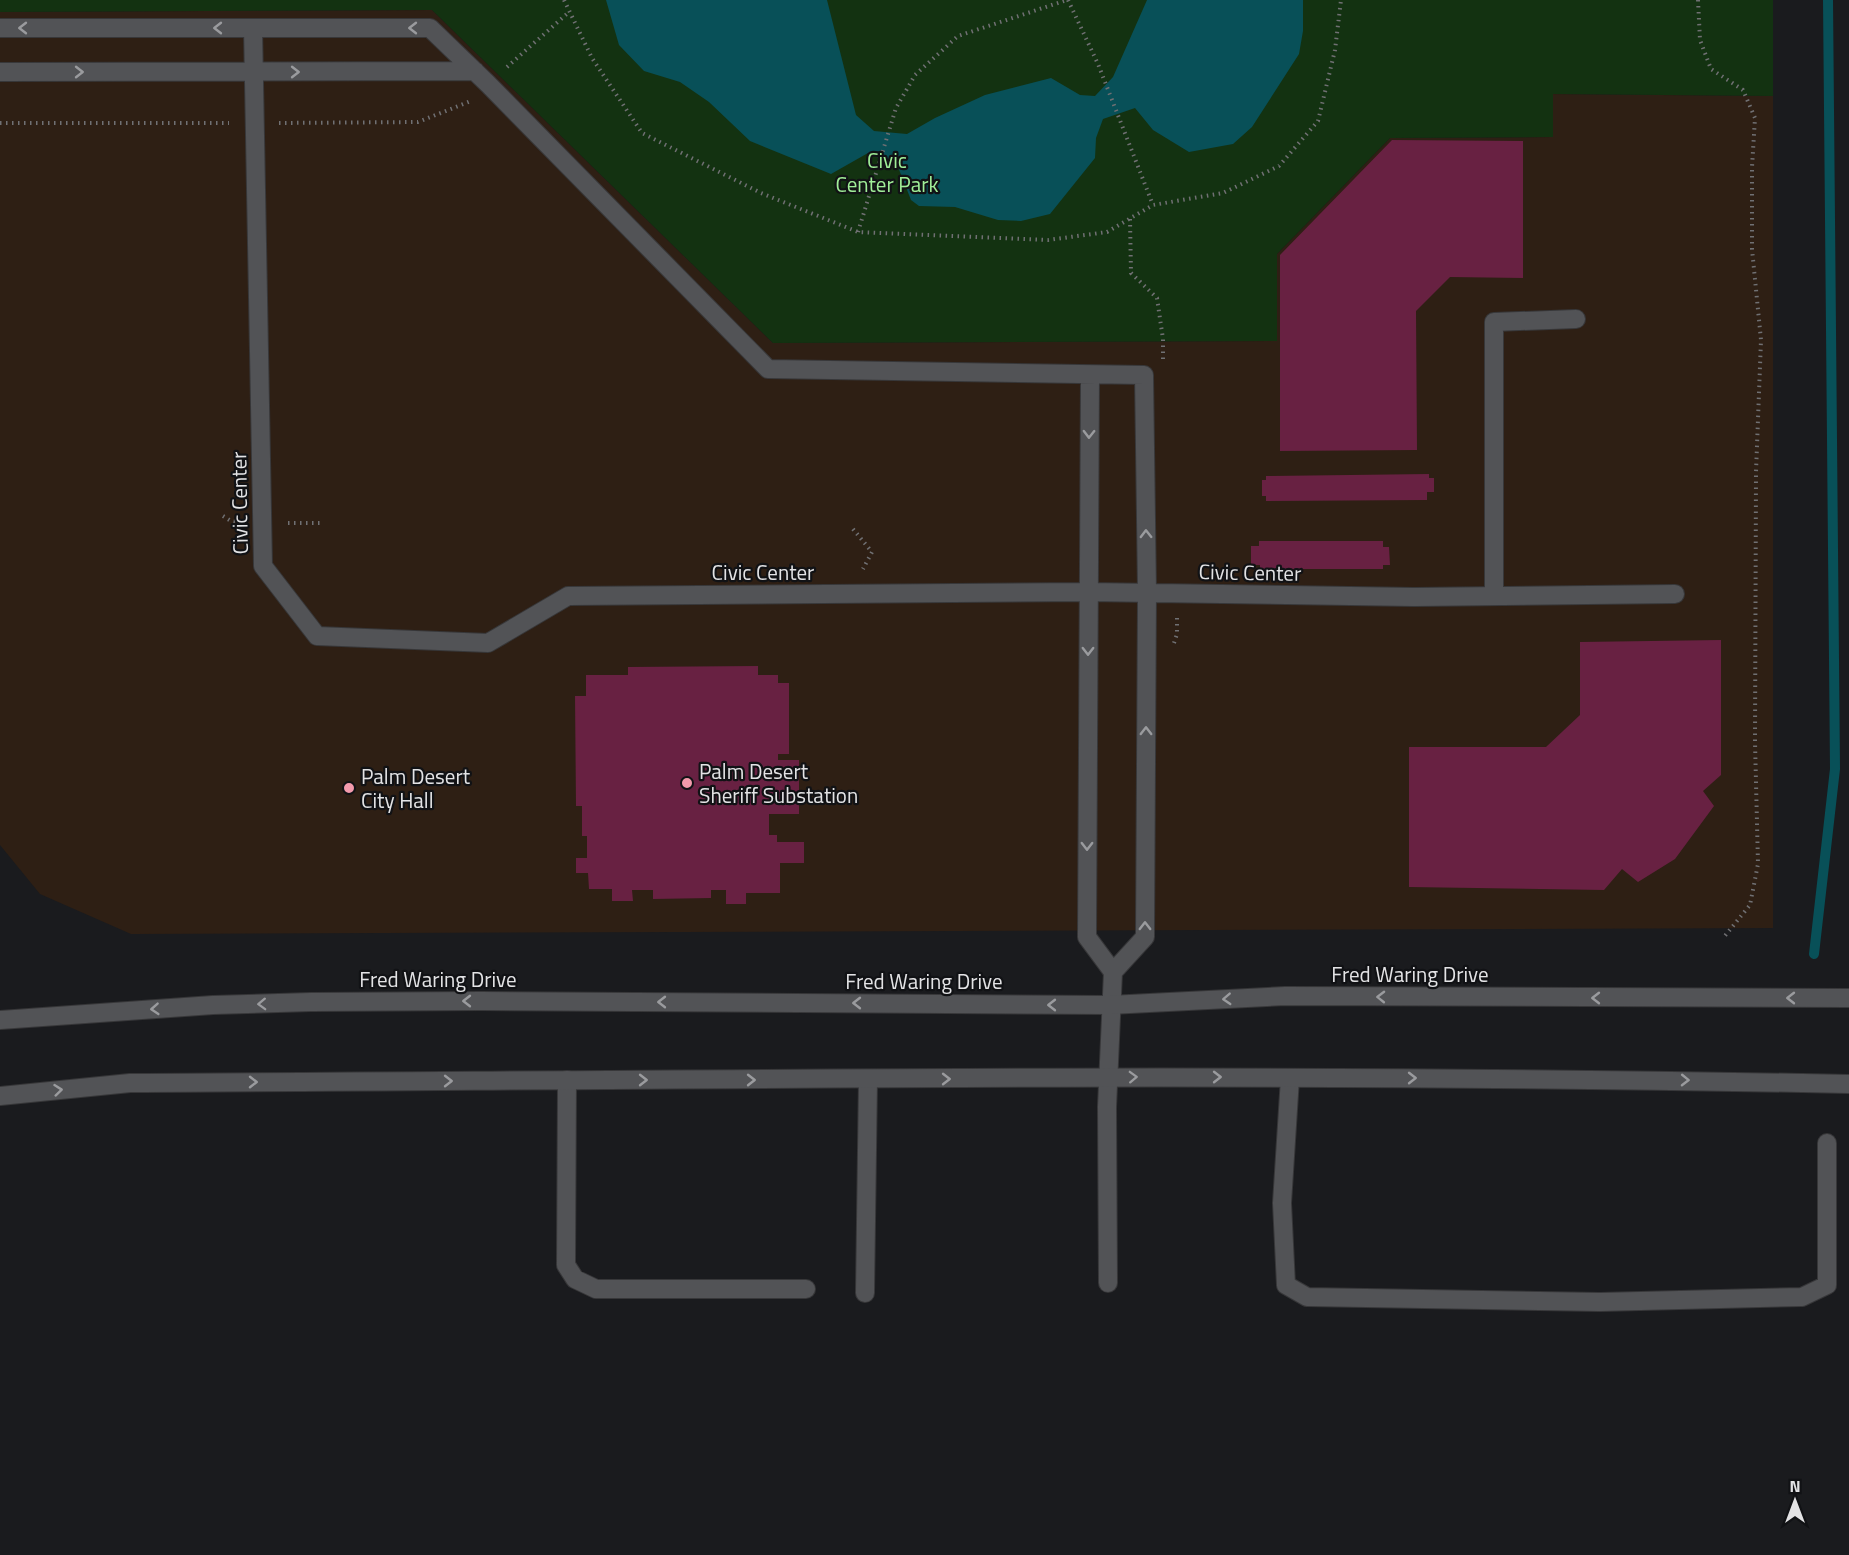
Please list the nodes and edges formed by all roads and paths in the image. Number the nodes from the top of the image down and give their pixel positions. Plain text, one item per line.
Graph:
1 (564, 0) edge
2 (1067, 0) edge
3 (1341, 0) edge
4 (1698, 0) edge
5 (569, 12) junction
6 (0, 28) edge
7 (254, 28) junction
8 (0, 72) edge
9 (254, 72) junction
10 (481, 78) junction
11 (0, 123) edge
12 (256, 123) junction
13 (1153, 205) junction
14 (1130, 218) junction
15 (858, 232) junction
16 (1131, 273) dead end
17 (1576, 319) dead end
18 (1090, 375) junction
19 (1088, 592) junction
20 (1147, 592) junction
21 (1675, 594) dead end
22 (1494, 596) junction
23 (1724, 937) dead end
24 (1113, 972) junction
25 (1849, 998) edge
26 (1110, 1005) junction
27 (0, 1020) edge
28 (1108, 1078) junction
29 (1290, 1078) junction
30 (868, 1079) junction
31 (567, 1080) junction
32 (1849, 1084) edge
33 (0, 1096) edge
34 (1827, 1143) dead end
35 (1108, 1283) dead end
36 (806, 1289) dead end
37 (865, 1293) dead end

1 - 5 path
2 - 13 path
2 - 15 path
3 - 13 path
4 - 23 path
5 - 10 path
5 - 15 path
7 -> 6 main road
7 - 9 main road, Civic Center
10 -> 7 main road
8 -> 9 main road
9 -> 10 main road
9 - 12 main road, Civic Center
10 - 12 path
10 - 18 main road
11 - 12 path
12 - 19 main road, Civic Center
13 - 14 path
14 - 15 path
14 - 16 path
17 - 22 main road
18 -> 19 main road
20 -> 18 main road
19 - 20 main road, Civic Center
19 -> 24 main road
20 - 22 main road, Civic Center
24 -> 20 main road
21 - 22 main road, Civic Center
24 - 26 main road
25 -> 26 main road, Fred Waring Drive
26 -> 27 main road, Fred Waring Drive
26 - 28 main road
28 -> 29 main road
30 -> 28 main road
28 - 35 main road
29 -> 32 main road
29 - 34 main road
31 -> 30 main road
30 - 37 main road
33 -> 31 main road
31 - 36 main road

